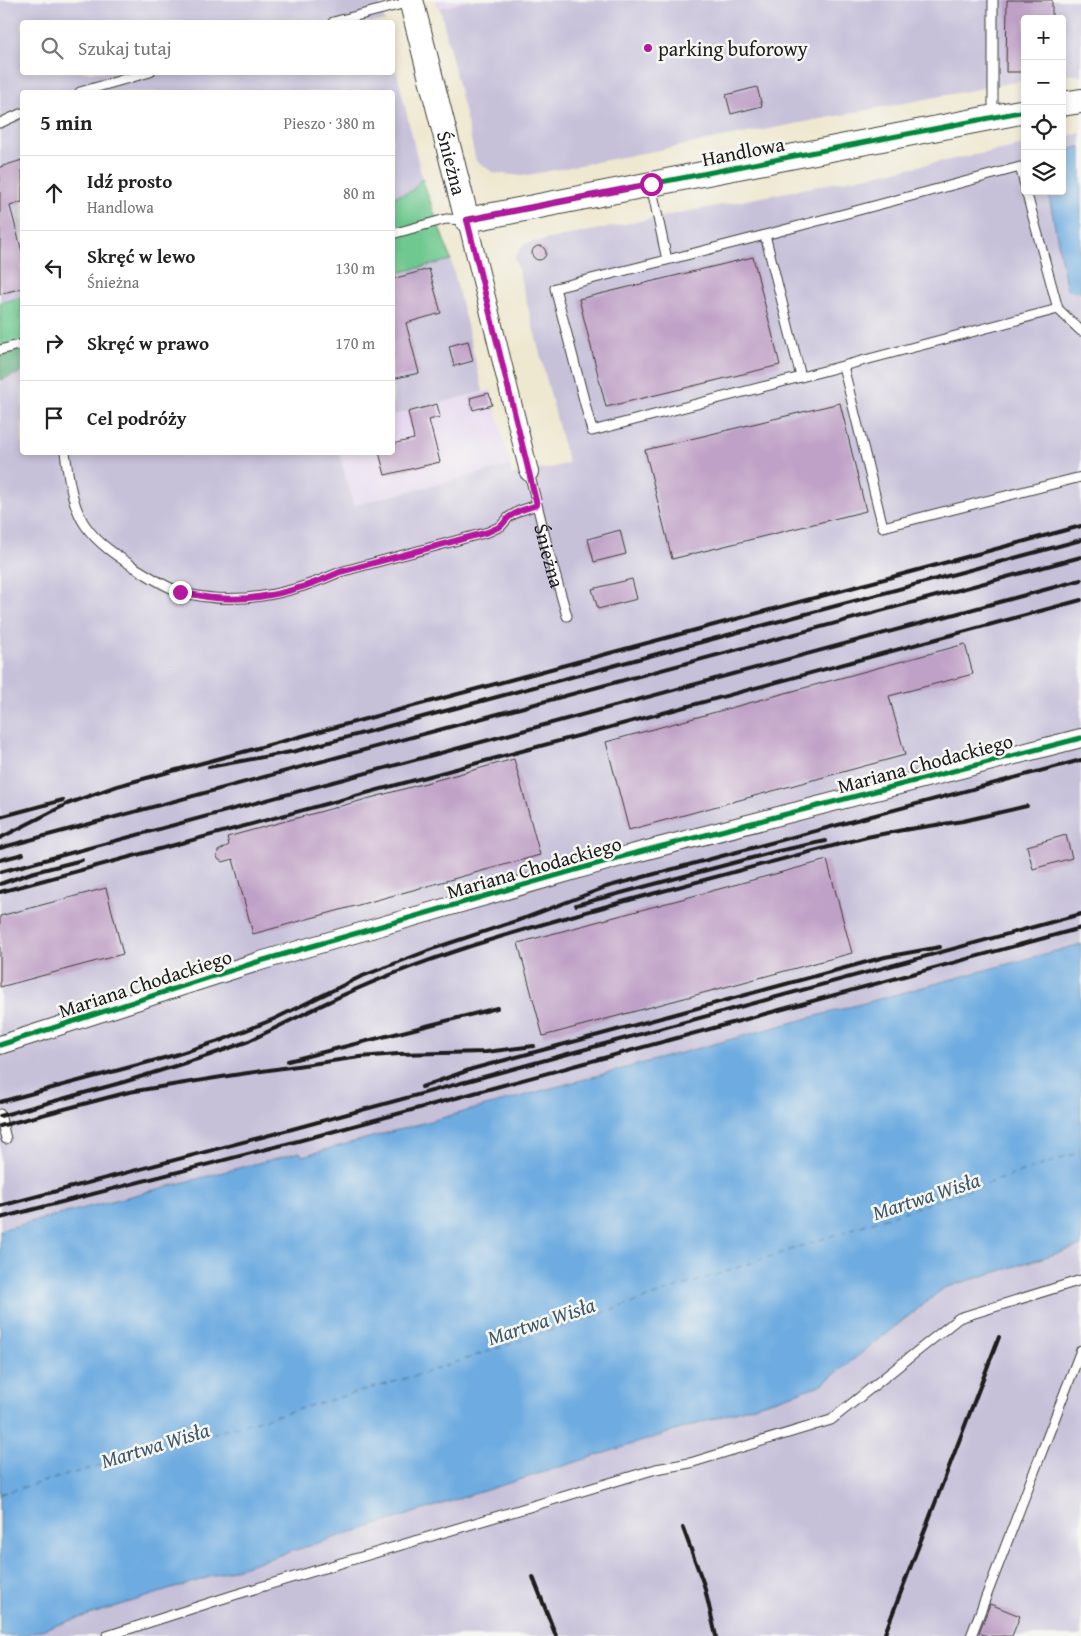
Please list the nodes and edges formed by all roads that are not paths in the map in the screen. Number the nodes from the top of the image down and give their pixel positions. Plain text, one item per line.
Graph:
1 (992, 0) edge
2 (411, 1) edge
3 (340, 20) edge
4 (140, 75) edge
5 (87, 90) edge
6 (1081, 101) edge
7 (1066, 103) edge
8 (1021, 112) edge
9 (20, 114) edge
10 (994, 117) junction
11 (0, 123) edge
12 (1021, 171) edge
13 (651, 184) junction
14 (1027, 195) edge
15 (467, 220) junction
16 (395, 233) edge
17 (765, 235) junction
18 (667, 260) junction
19 (1058, 310) junction
20 (1081, 331) edge
21 (20, 345) edge
22 (0, 350) edge
23 (842, 366) junction
24 (801, 377) junction
25 (65, 455) edge
26 (529, 472) joint
27 (1081, 477) edge
28 (537, 505) junction
29 (567, 616) dead end
30 (1081, 738) edge
31 (0, 1045) edge
32 (0, 1114) edge
33 (6, 1139) dead end
34 (1081, 1280) edge
35 (1081, 1350) edge
36 (107, 1636) edge
37 (971, 1636) edge

1 - 10 lane
2 - 3 lane
2 - 15 street, Śnieżna
4 - 5 lane
6 - 7 street
8 - 10 street, Handlowa
9 - 11 lane
10 - 13 street, Handlowa
12 - 17 lane
13 - 15 street, Handlowa
13 - 18 lane
14 - 19 lane
15 - 16 lane
15 - 26 street, Śnieżna
17 - 18 lane
17 - 24 lane
18 - 24 lane
19 - 20 lane
19 - 23 lane
21 - 22 lane
23 - 24 lane
23 - 27 lane
25 - 28 lane
26 - 28 lane, Śnieżna
28 - 29 lane, Śnieżna
30 - 31 street, Mariana Chodackiego
32 - 33 lane
34 - 36 lane
35 - 37 lane

